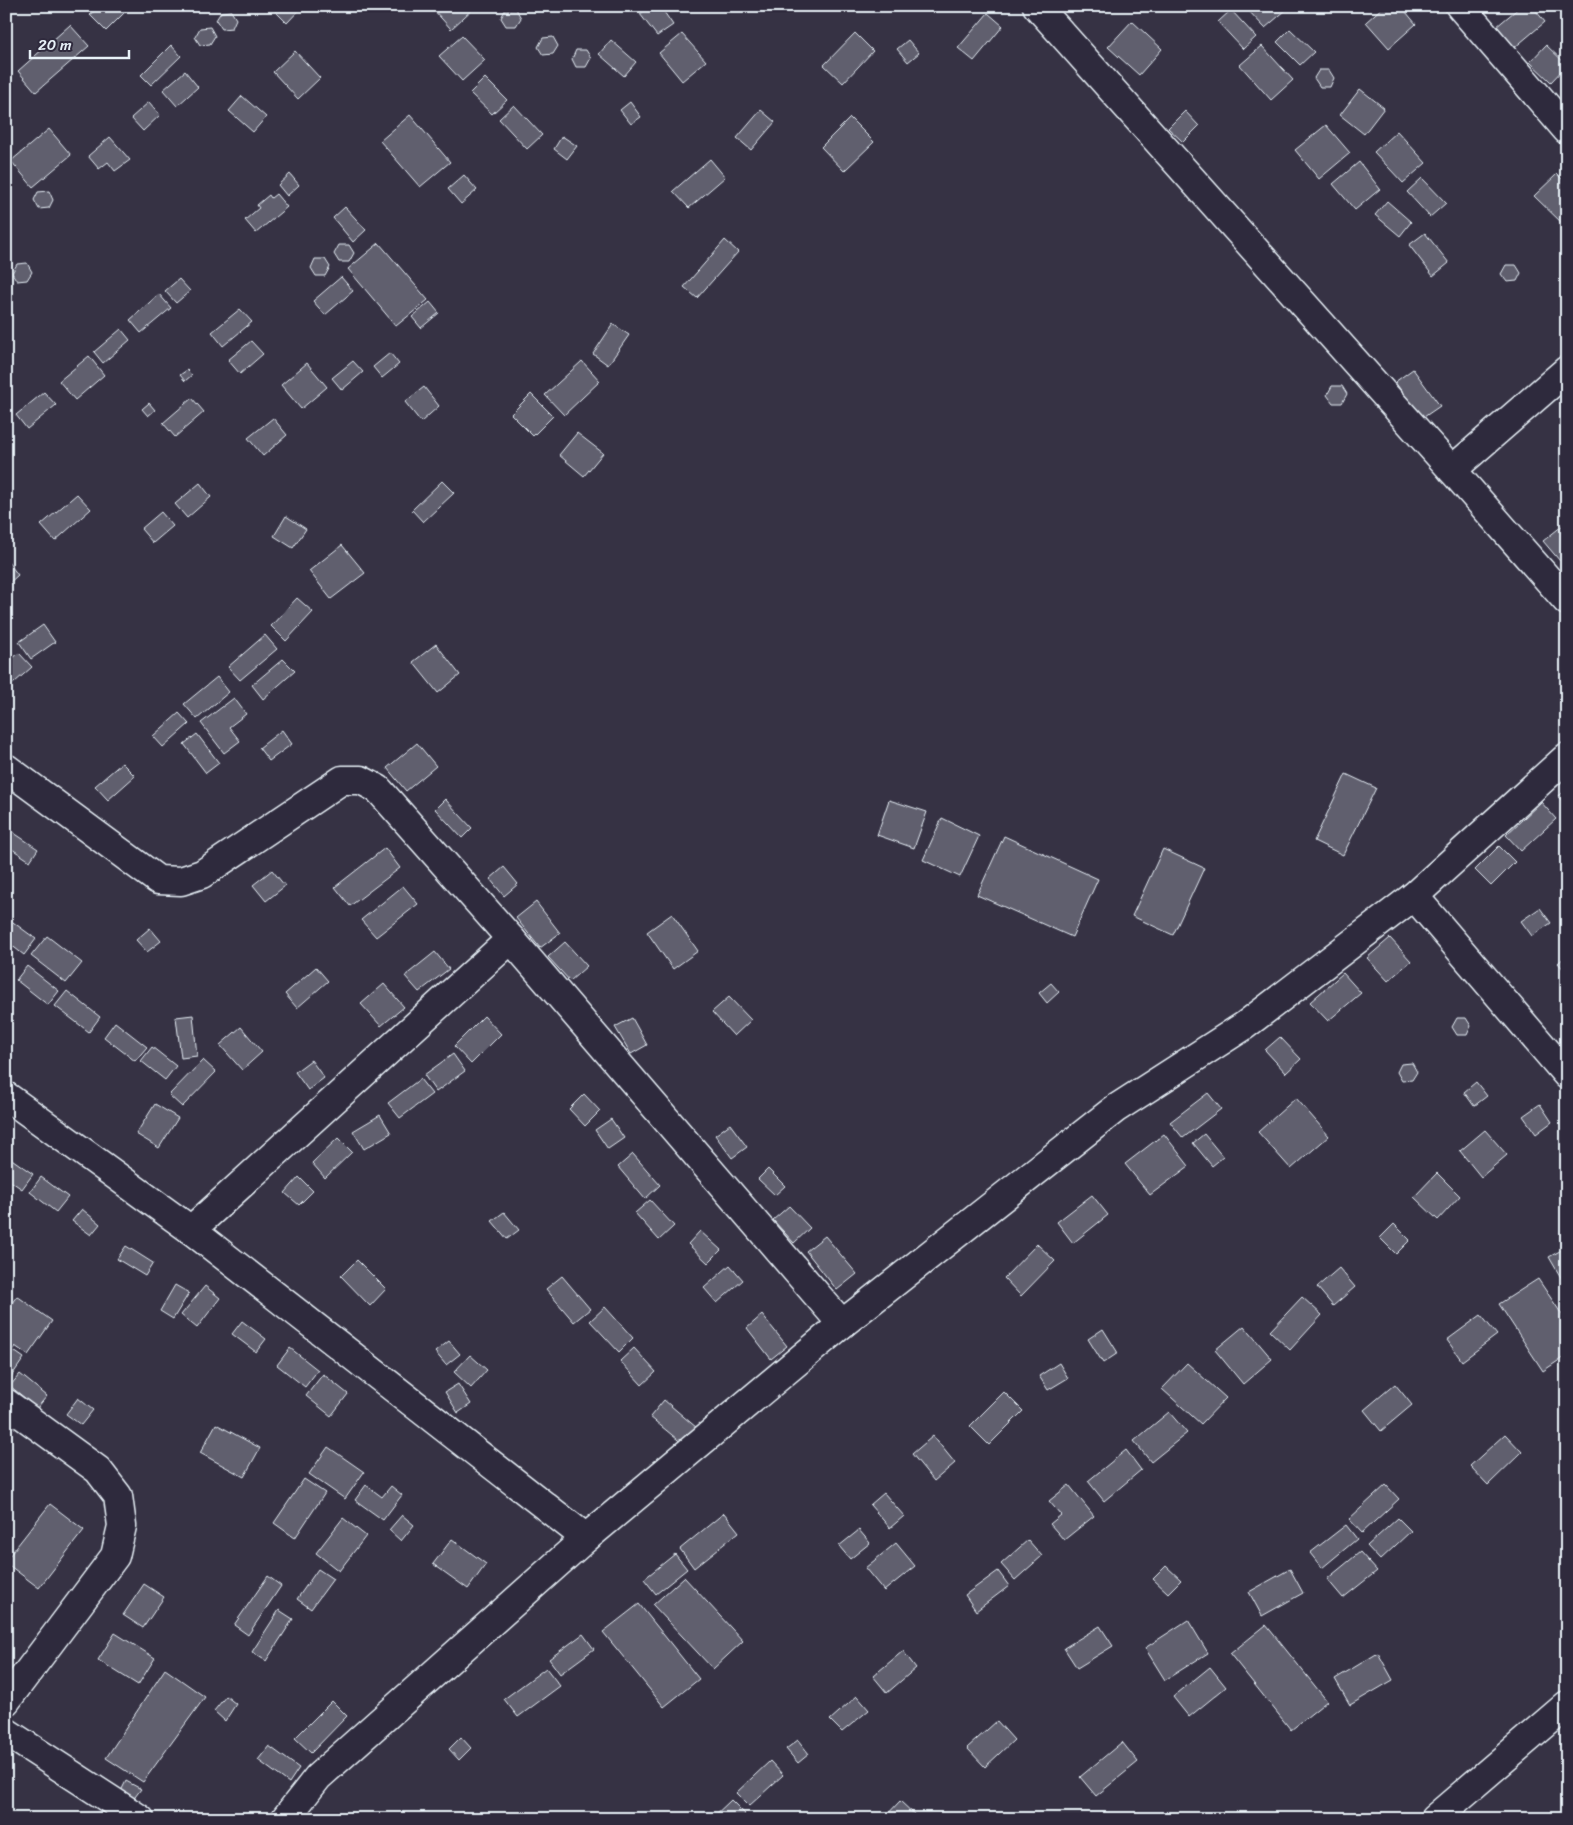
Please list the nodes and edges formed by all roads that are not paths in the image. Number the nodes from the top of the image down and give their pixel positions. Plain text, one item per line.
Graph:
1 (1038, 6) edge
2 (1460, 6) edge
3 (1567, 130) edge
4 (1567, 370) edge
5 (1452, 470) junction
6 (1567, 601) edge
7 (1567, 757) edge
8 (6, 768) edge
9 (1414, 896) junction
10 (510, 939) junction
11 (1567, 1076) edge
12 (6, 1096) edge
13 (191, 1230) junction
14 (842, 1324) junction
15 (6, 1403) edge
16 (586, 1538) junction
17 (6, 1701) edge
18 (1567, 1705) edge
19 (6, 1732) edge
20 (140, 1819) edge
21 (285, 1819) edge
22 (1434, 1819) edge

1 - 5 street
2 - 3 street
4 - 5 street
5 - 6 street
7 - 9 street
8 - 10 street
9 - 11 street
9 - 14 street
10 - 13 street
10 - 14 street
12 - 13 street
13 - 16 street
14 - 16 street
15 - 17 street
16 - 21 street
18 - 22 street
19 - 20 street

